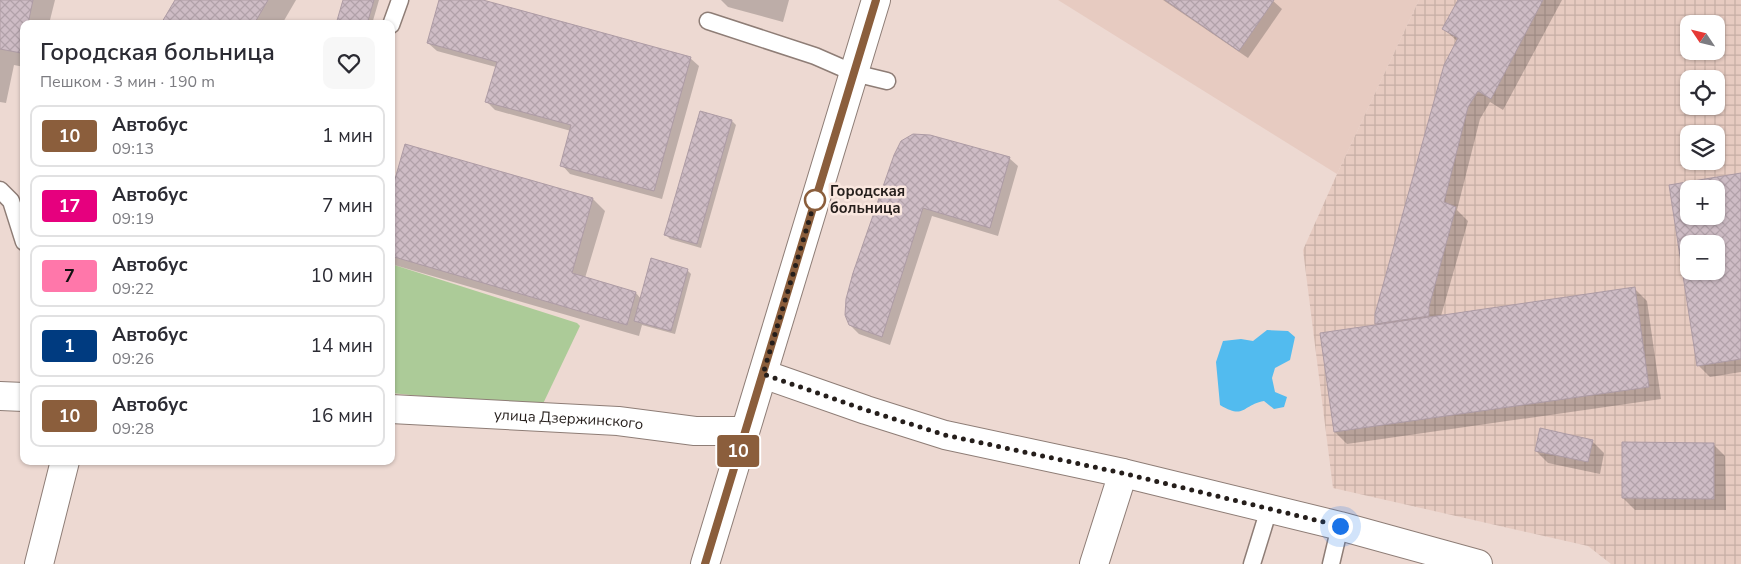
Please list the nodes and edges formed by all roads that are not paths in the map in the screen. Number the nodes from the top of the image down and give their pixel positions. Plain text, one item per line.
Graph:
1 (400, 0) edge
2 (876, 0) edge
3 (393, 20) edge
4 (708, 21) dead end
5 (854, 73) junction
6 (887, 81) dead end
7 (0, 190) edge
8 (20, 229) edge
9 (763, 374) junction
10 (0, 396) edge
11 (20, 397) edge
12 (395, 409) edge
13 (744, 431) junction
14 (64, 465) edge
15 (1122, 473) junction
16 (1269, 509) junction
17 (1340, 526) junction
18 (39, 564) edge
19 (705, 564) edge
20 (1094, 564) edge
21 (1252, 564) edge
22 (1332, 564) edge
23 (1478, 564) edge

1 - 3 lane
2 - 5 main road
4 - 5 lane
5 - 6 lane
5 - 9 main road
7 - 8 lane
9 - 13 main road
9 - 15 main road
10 - 11 main road
12 - 13 main road, улица Дзержинского
13 - 19 main road
14 - 18 main road
15 - 16 main road
15 - 20 main road
16 - 17 main road
16 - 21 lane
17 - 22 lane
17 - 23 main road

